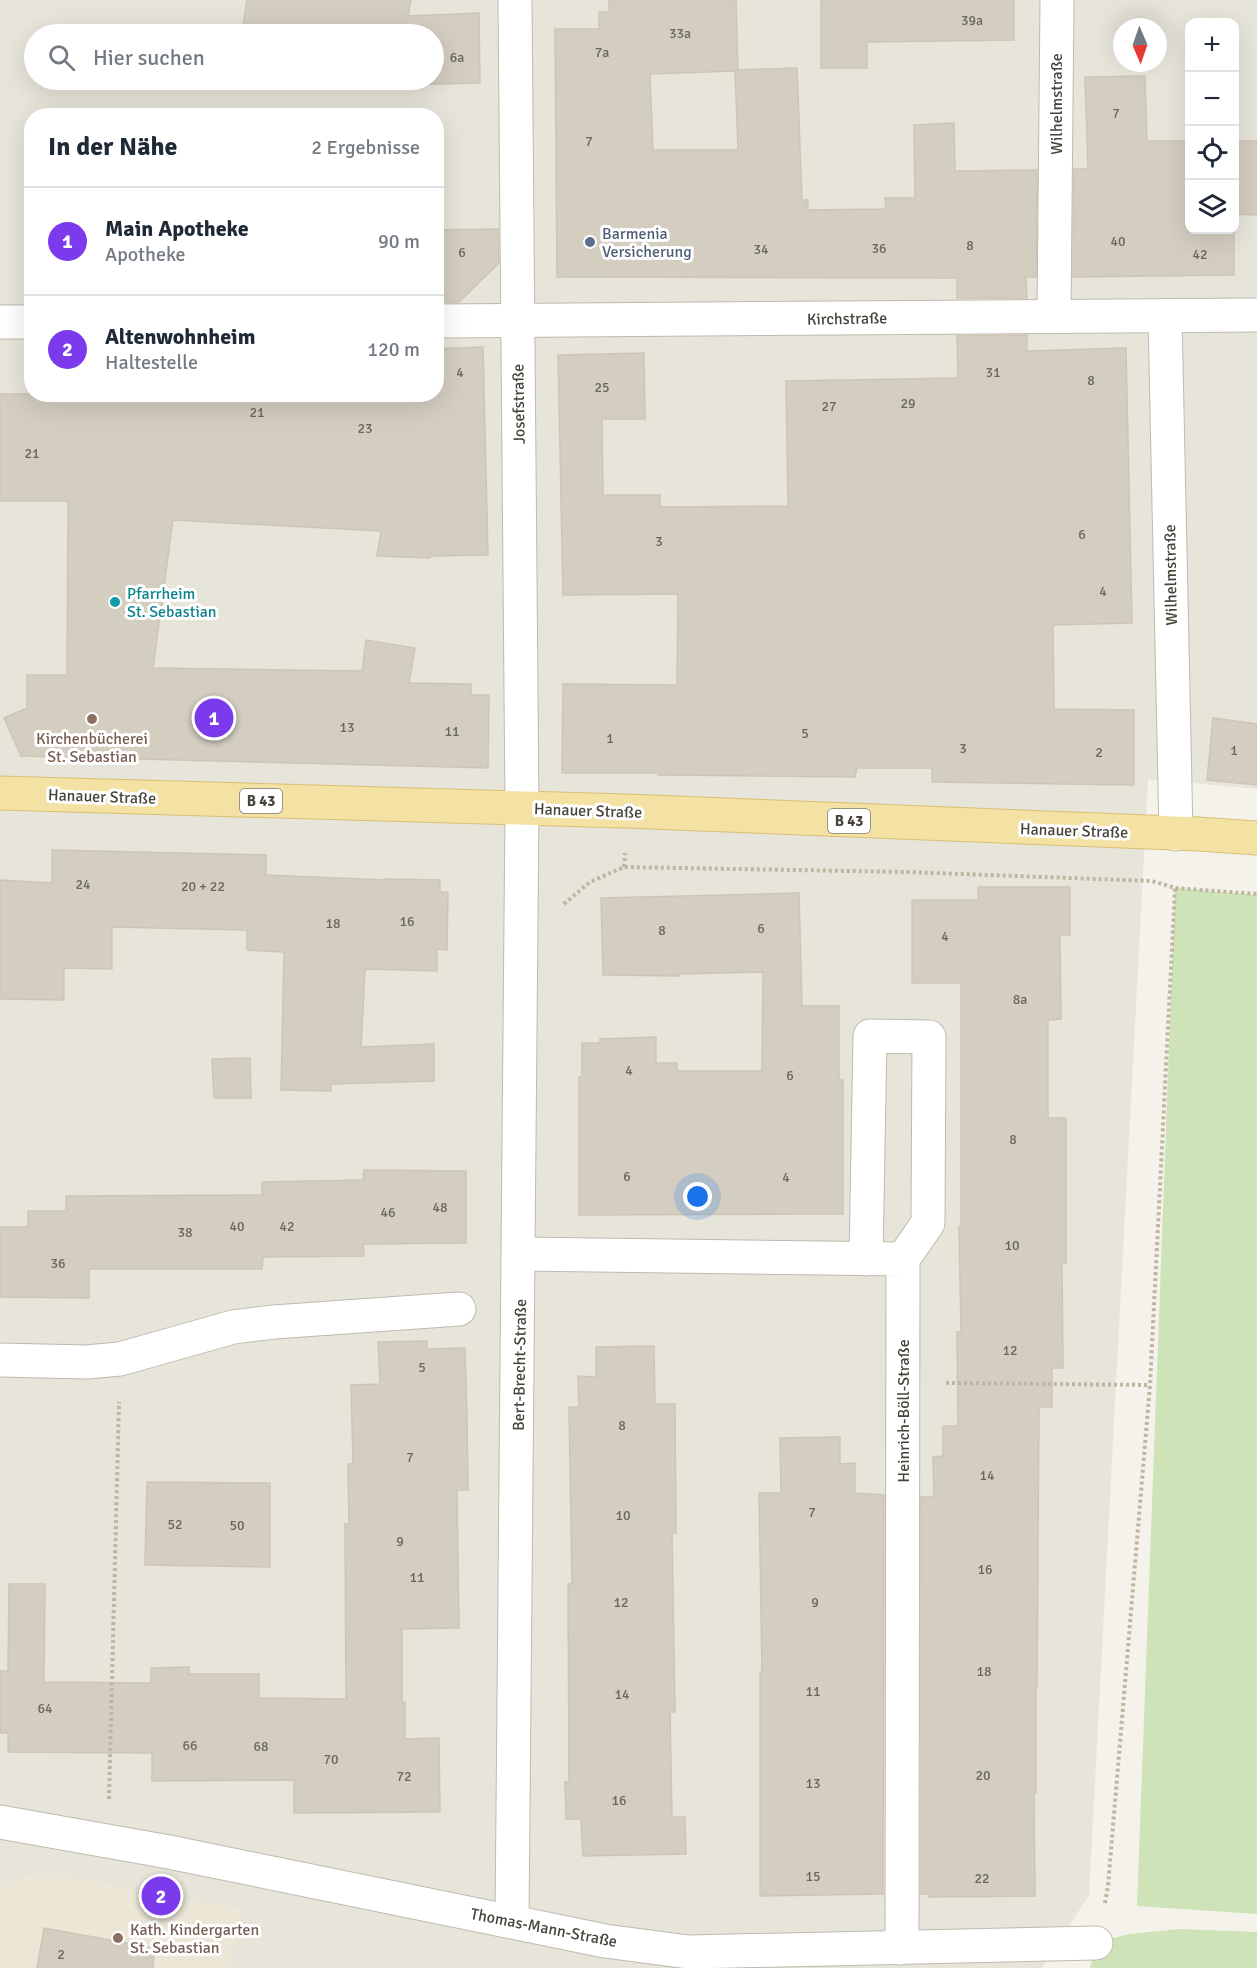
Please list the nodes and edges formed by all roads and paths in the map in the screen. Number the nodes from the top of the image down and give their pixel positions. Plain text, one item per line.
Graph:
1 (515, 0) edge
2 (1057, 0) edge
3 (1257, 315) edge
4 (1054, 316) junction
5 (1165, 316) junction
6 (444, 321) edge
7 (517, 321) junction
8 (0, 322) edge
9 (24, 322) edge
10 (0, 793) edge
11 (522, 808) junction
12 (1176, 834) junction
13 (1257, 838) edge
14 (1175, 888) junction
15 (1257, 894) edge
16 (559, 909) dead end
17 (520, 1254) junction
18 (866, 1259) junction
19 (903, 1259) junction
20 (459, 1309) dead end
21 (120, 1359) junction
22 (0, 1360) edge
23 (903, 1382) junction
24 (1150, 1385) junction
25 (0, 1822) edge
26 (108, 1841) junction
27 (512, 1921) junction
28 (1096, 1943) joint
29 (900, 1948) junction
30 (689, 1960) edge

1 - 7 street, Josefstraße
2 - 4 street, Wilhelmstraße
3 - 5 street, Kirchstraße
4 - 5 street, Kirchstraße
4 - 7 street, Kirchstraße
5 - 12 street, Wilhelmstraße
6 - 7 street, Kirchstraße
7 - 11 street, Josefstraße
8 - 9 street
10 - 11 main road, Hanauer Straße / B 43
11 - 12 main road, Hanauer Straße / B 43
11 - 17 street, Bert-Brecht-Straße
12 - 13 main road, B 43
14 - 15 path
14 - 16 path
14 - 24 path
17 - 18 street
17 - 27 street, Bert-Brecht-Straße
18 - 19 street
18 - 19 street
19 - 23 street, Heinrich-Böll-Straße
20 - 21 street
21 - 22 street
21 - 26 path
23 - 24 path
23 - 29 street, Heinrich-Böll-Straße
24 - 28 path
25 - 26 street, Thomas-Mann-Straße
26 - 27 street, Thomas-Mann-Straße
27 - 30 street, Thomas-Mann-Straße
28 - 29 street, Thomas-Mann-Straße
29 - 30 street, Thomas-Mann-Straße

